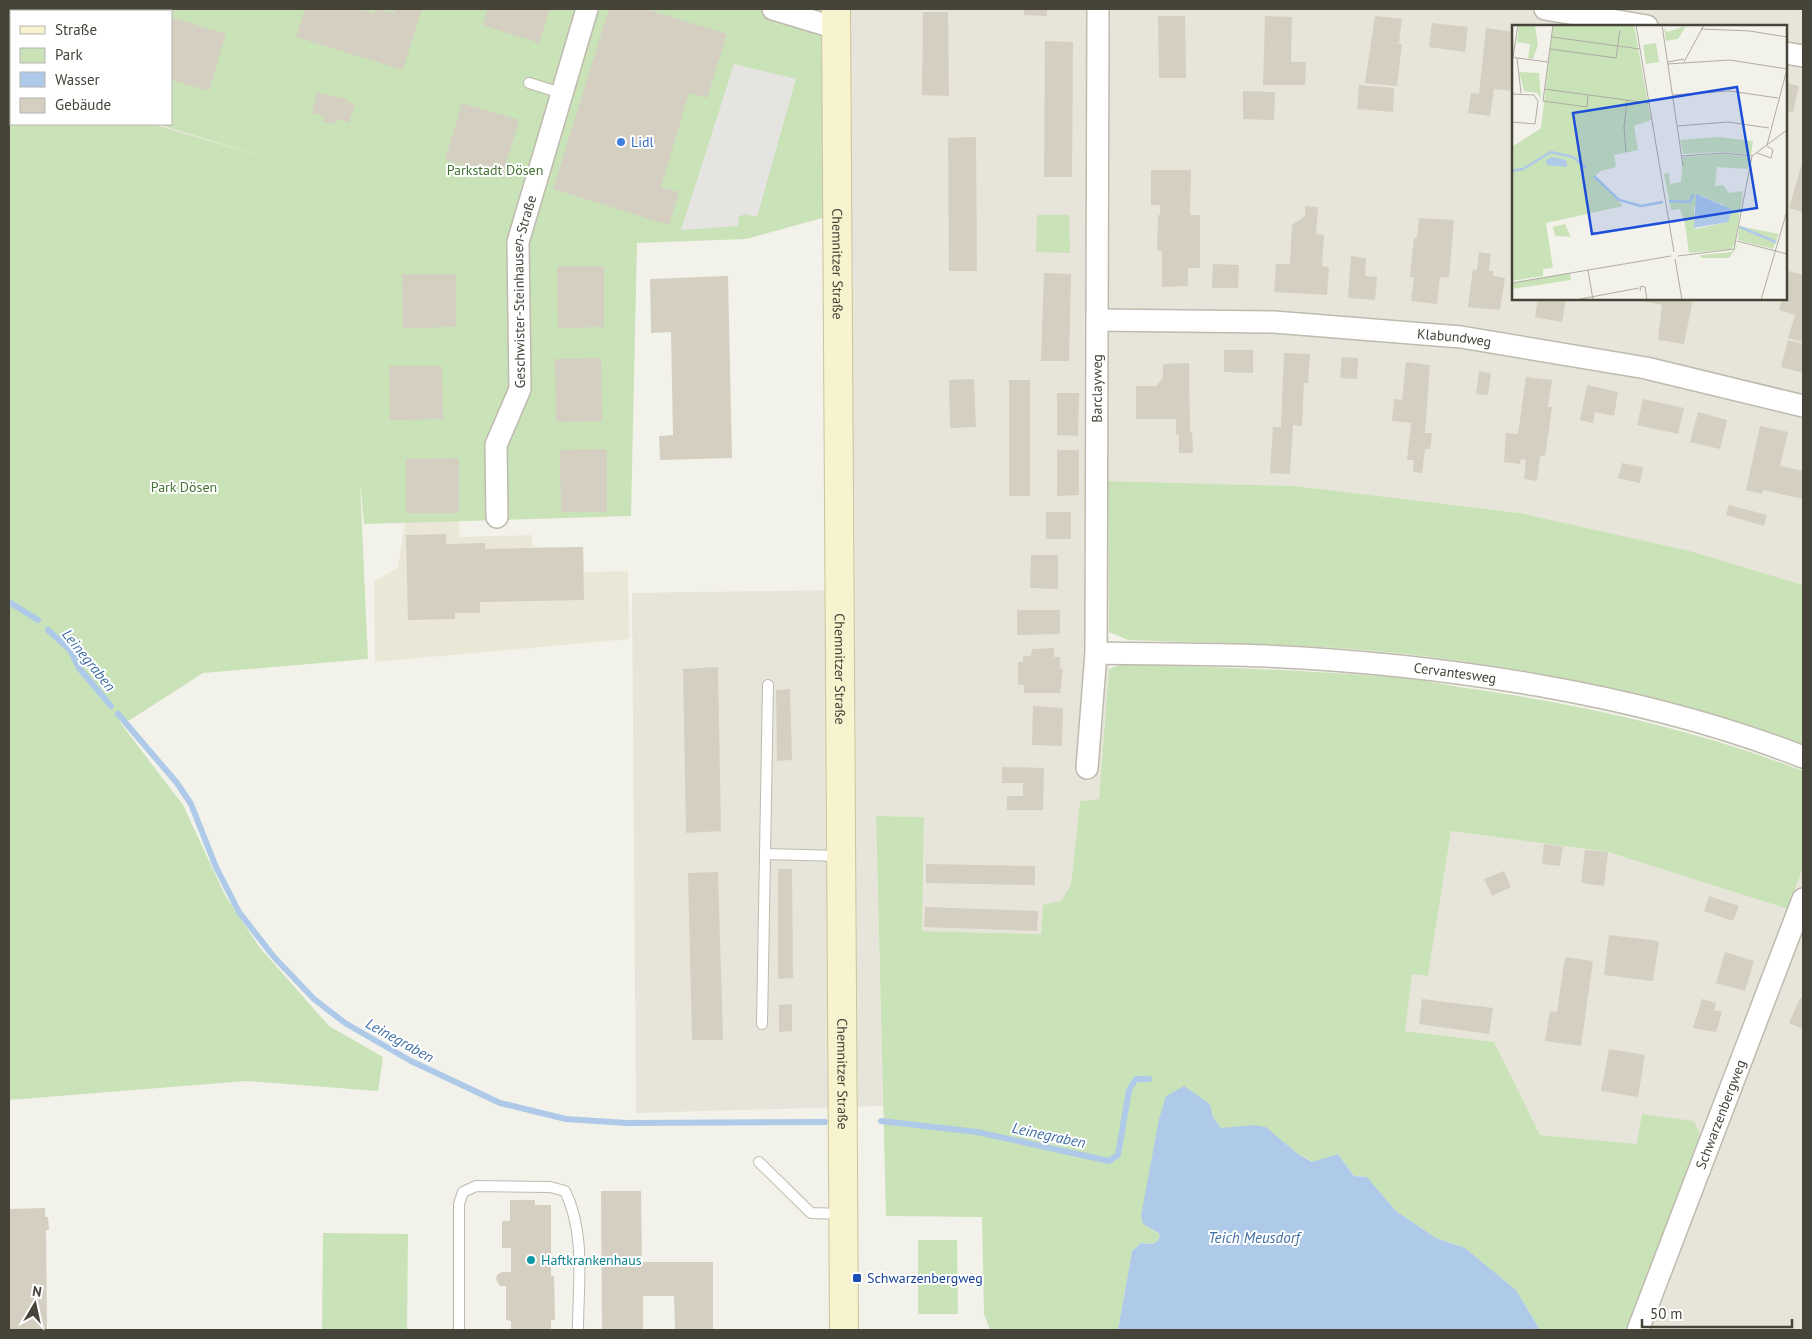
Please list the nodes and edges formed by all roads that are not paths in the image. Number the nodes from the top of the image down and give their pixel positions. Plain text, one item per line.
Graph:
1 (587, 9) edge
2 (773, 9) edge
3 (1098, 9) edge
4 (1545, 9) edge
5 (836, 18) edge
6 (1641, 25) edge
7 (1787, 53) edge
8 (1803, 56) edge
9 (529, 83) dead end
10 (561, 92) junction
11 (1097, 320) junction
12 (1803, 406) edge
13 (497, 517) dead end
14 (1096, 653) junction
15 (768, 684) dead end
16 (1803, 757) edge
17 (1087, 768) dead end
18 (765, 854) junction
19 (841, 856) junction
20 (1803, 899) edge
21 (762, 1024) dead end
22 (759, 1162) dead end
23 (843, 1214) junction
24 (459, 1330) edge
25 (578, 1330) edge
26 (844, 1330) edge
27 (1638, 1330) edge

1 - 10 street, Geschwister-Steinhausen-Straße
2 - 5 street
3 - 11 street, Barclayweg
4 - 6 street
5 - 19 main road, Chemnitzer Straße
7 - 8 street
9 - 10 lane
10 - 13 street, Geschwister-Steinhausen-Straße
11 - 12 street, Klabundweg
11 - 14 street, Barclayweg
14 - 16 street, Cervantesweg
14 - 17 street, Barclayweg
15 - 18 lane
18 - 19 lane
18 - 21 lane
19 - 23 main road, Chemnitzer Straße
20 - 27 street, Schwarzenbergweg
22 - 23 lane
23 - 26 main road, Chemnitzer Straße
24 - 25 lane

